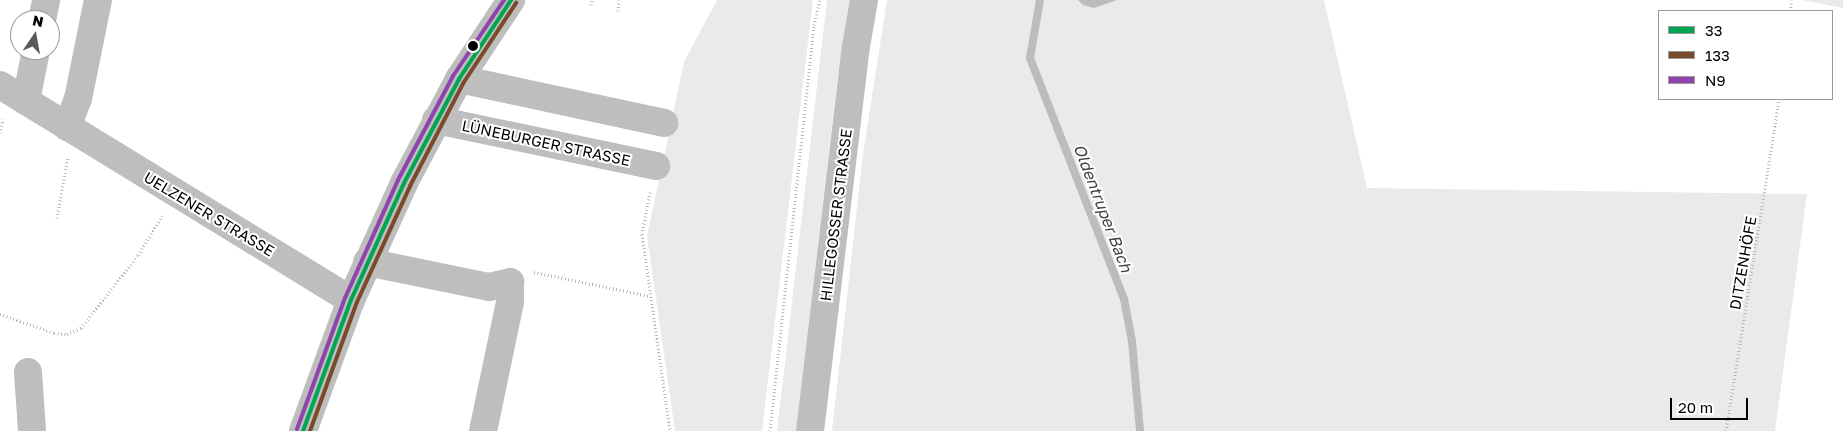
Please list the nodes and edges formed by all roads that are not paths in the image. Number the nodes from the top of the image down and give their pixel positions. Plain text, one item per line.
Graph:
1 (98, 0) edge
2 (511, 0) edge
3 (864, 0) edge
4 (34, 60) edge
5 (459, 79) junction
6 (0, 85) edge
7 (26, 101) junction
8 (436, 120) junction
9 (664, 123) dead end
10 (70, 129) junction
11 (656, 166) road end
12 (367, 262) junction
13 (351, 300) junction
14 (28, 372) dead end
15 (32, 431) edge
16 (303, 431) edge
17 (483, 431) edge
18 (810, 431) edge

1 - 10 street
2 - 5 street, LÜNEBURGER STRASSE
3 - 18 street, HILLEGOSSER STRASSE
4 - 7 street
5 - 8 street, LÜNEBURGER STRASSE
5 - 9 street
6 - 7 street, UELZENER STRASSE
7 - 10 street, UELZENER STRASSE
8 - 11 street, LÜNEBURGER STRASSE
8 - 12 street, LÜNEBURGER STRASSE
10 - 13 street, UELZENER STRASSE
12 - 13 street, LÜNEBURGER STRASSE
12 - 17 street
13 - 16 street, LÜNEBURGER STRASSE
14 - 15 street

